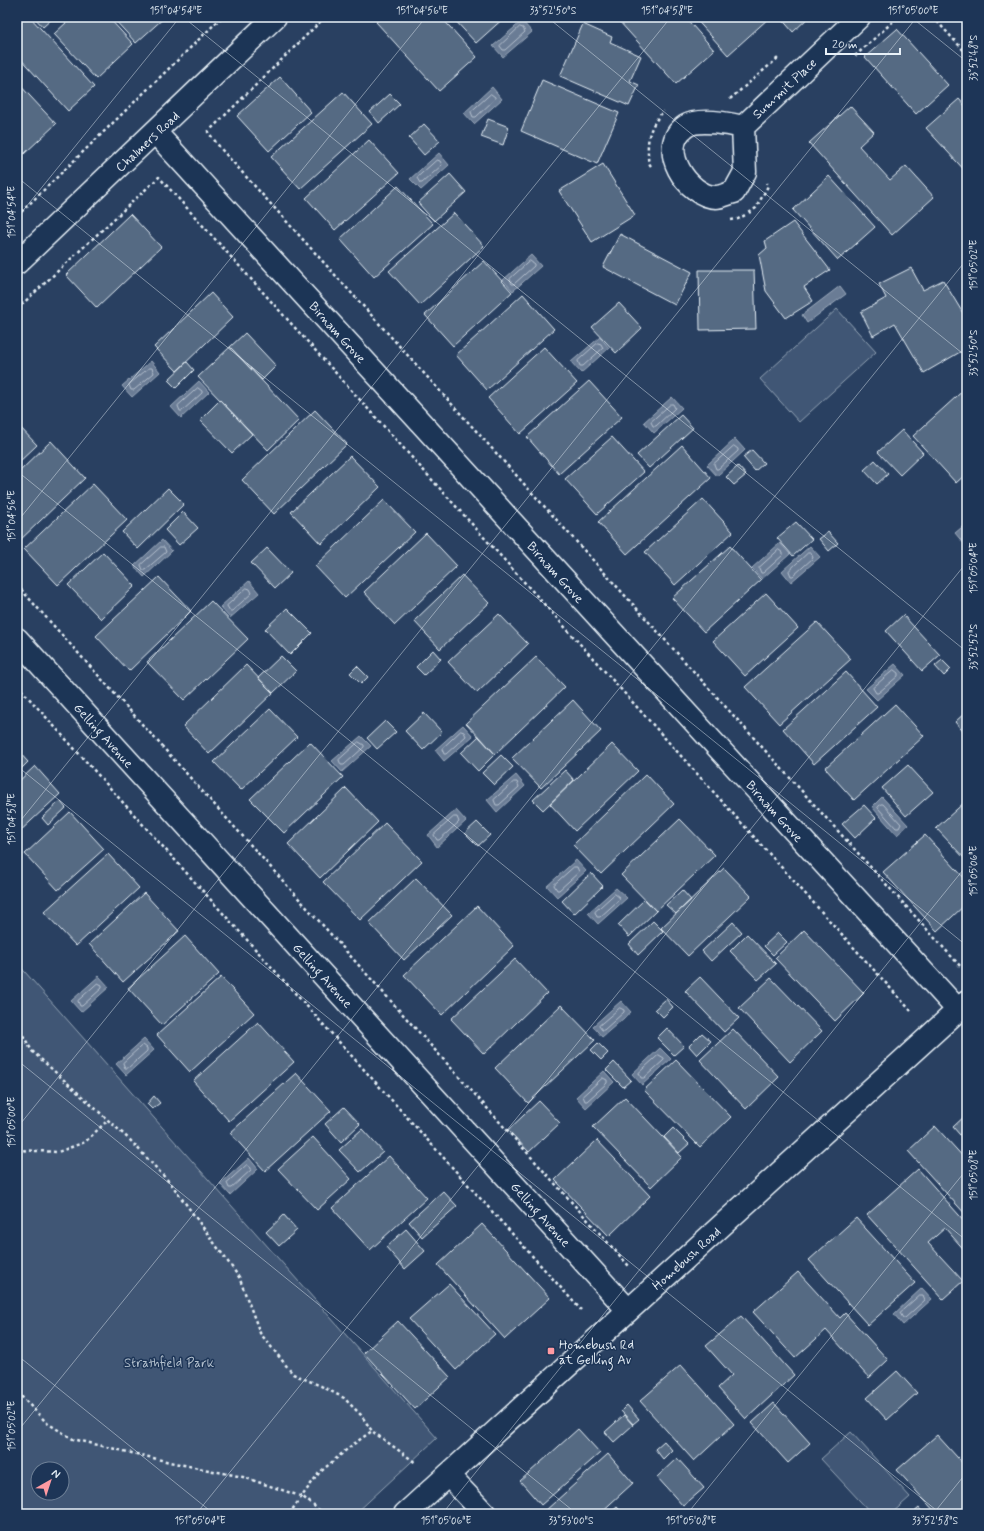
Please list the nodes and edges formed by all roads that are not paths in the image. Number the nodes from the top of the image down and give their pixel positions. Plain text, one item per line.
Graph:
1 (275, 17) edge
2 (859, 17) edge
3 (743, 127) dead end
4 (155, 132) junction
5 (17, 263) edge
6 (17, 640) edge
7 (962, 1006) edge
8 (628, 1310) junction
9 (448, 1475) junction
10 (405, 1514) edge
11 (485, 1514) edge

1 - 4 street, Chalmers Road
2 - 3 street, Summit Place
4 - 5 street, Chalmers Road
4 - 7 street, Birnam Grove
6 - 8 street, Gelling Avenue
7 - 8 street, Homebush Road
8 - 9 street, Homebush Road
9 - 10 street, Homebush Road
9 - 11 street

